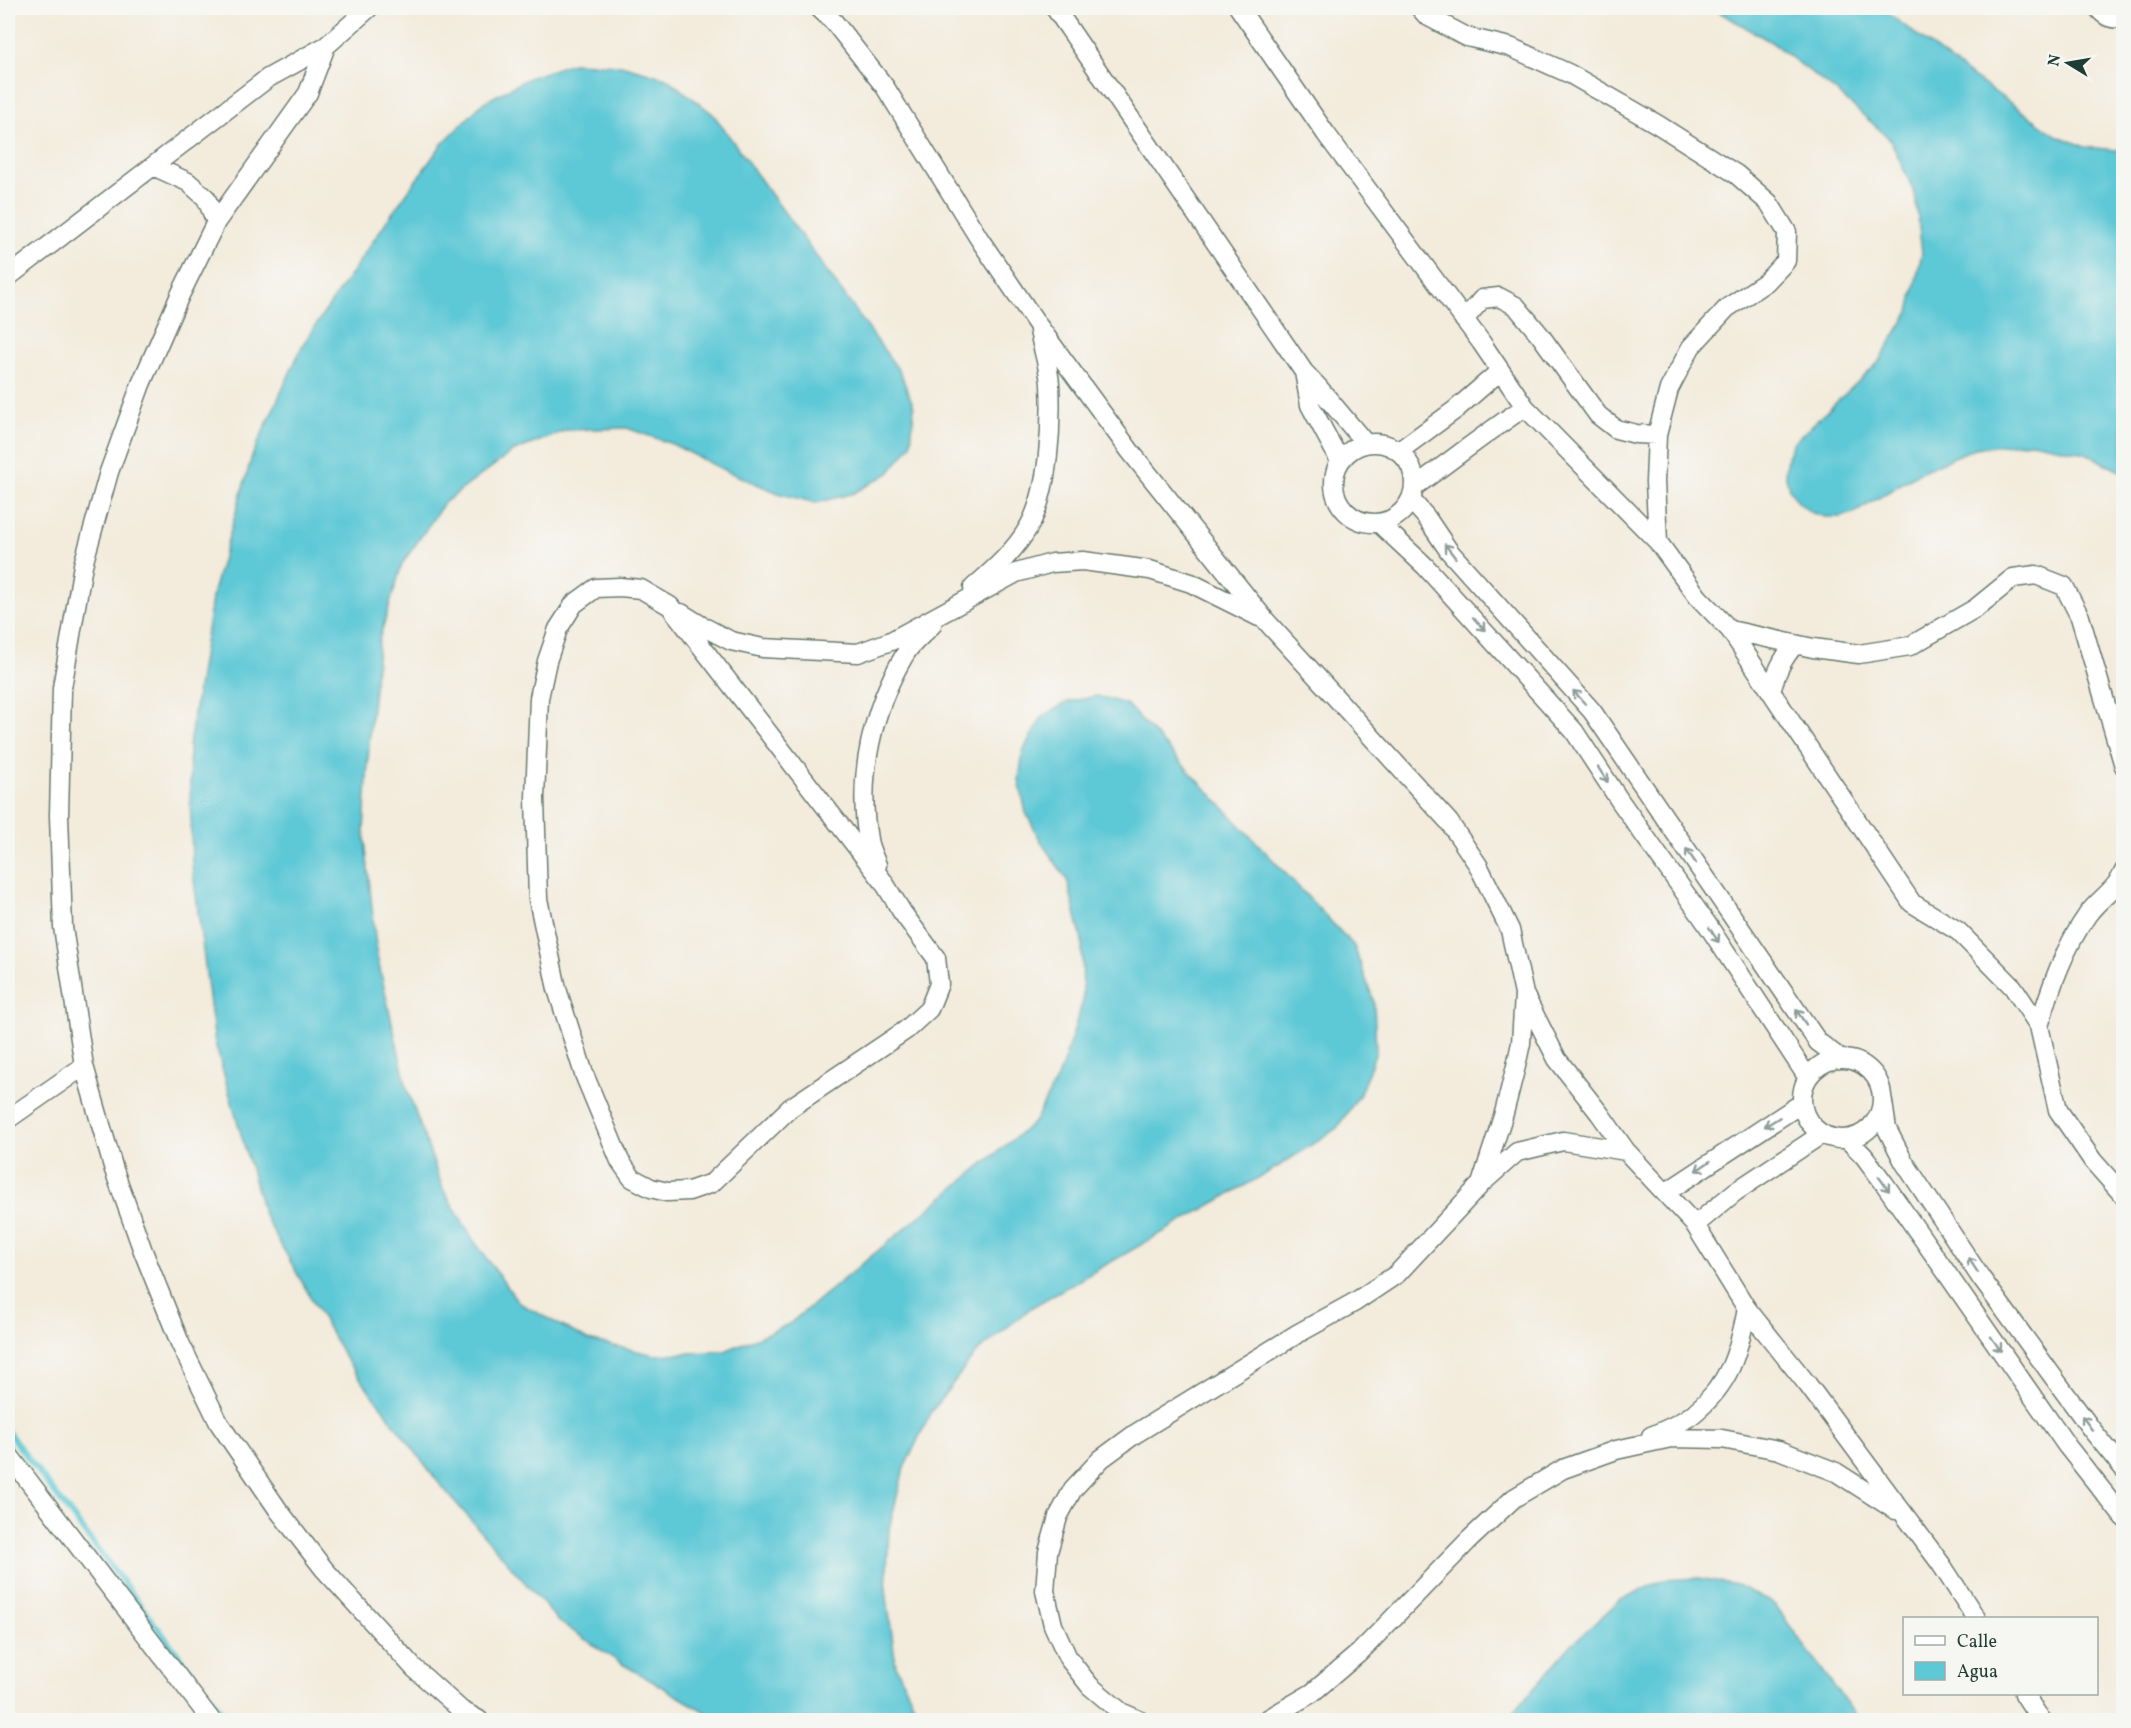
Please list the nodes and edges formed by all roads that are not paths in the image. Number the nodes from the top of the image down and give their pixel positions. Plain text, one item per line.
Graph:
1 (369, 8) edge
2 (819, 8) edge
3 (1055, 8) edge
4 (1239, 8) edge
5 (1420, 8) edge
6 (2098, 8) edge
7 (2124, 18) edge
8 (326, 45) junction
9 (153, 166) junction
10 (216, 222) junction
11 (8, 277) edge
12 (1464, 320) junction
13 (1038, 324) junction
14 (1500, 371) junction
15 (1304, 372) junction
16 (1525, 407) junction
17 (1657, 435) junction
18 (1366, 444) junction
19 (1399, 451) junction
20 (1340, 461) junction
21 (1412, 493) junction
22 (1379, 523) junction
23 (1658, 542) junction
24 (670, 606) junction
25 (945, 612) junction
26 (1266, 621) junction
27 (1730, 630) junction
28 (1794, 644) junction
29 (1771, 692) junction
30 (2124, 766) edge
31 (2124, 871) edge
32 (883, 881) junction
33 (1524, 994) junction
34 (2039, 1026) junction
35 (1841, 1059) junction
36 (84, 1066) junction
37 (1808, 1078) junction
38 (1881, 1089) junction
39 (1802, 1103) junction
40 (8, 1119) edge
41 (1822, 1134) junction
42 (1847, 1139) junction
43 (1626, 1151) junction
44 (1481, 1184) junction
45 (1665, 1193) junction
46 (2123, 1195) edge
47 (1695, 1225) junction
48 (1747, 1309) junction
49 (1633, 1446) junction
50 (8, 1454) edge
51 (2124, 1469) edge
52 (1905, 1515) junction
53 (2124, 1518) edge
54 (1975, 1617) edge
55 (2025, 1695) edge
56 (465, 1715) edge
57 (211, 1720) edge
58 (479, 1720) edge
59 (1139, 1720) edge
60 (1266, 1720) edge
61 (2042, 1720) edge

1 - 8 street
2 - 13 street
3 - 15 street
4 - 12 street
5 - 17 street
6 - 7 street
8 - 9 street
8 - 10 street
9 - 10 street
9 - 11 street
10 - 36 street
12 - 14 street
12 - 17 street
13 - 25 street
13 - 26 street
14 - 16 street
14 - 19 street
15 - 18 street
15 - 20 street
16 - 21 street
16 - 23 street
17 - 23 street
18 - 19 street
18 - 20 street
19 - 21 street
20 - 22 street
21 - 22 street
35 -> 21 street
22 -> 37 street
23 - 27 street
24 - 25 street
24 - 32 street
24 - 32 street
25 - 26 street
25 - 32 street
26 - 33 street
27 - 28 street
27 - 29 street
28 - 29 street
28 - 30 street
29 - 34 street
31 - 34 street
33 - 43 street
33 - 44 street
34 - 46 street
35 - 37 street
35 - 38 street
36 - 40 street
36 - 56 street
37 - 39 street
38 - 42 street
51 -> 38 street
39 - 41 street
39 -> 45 street
41 - 42 street
41 - 47 street
42 -> 53 street
43 - 44 street
43 - 45 street
44 - 59 street
45 - 47 street
47 - 48 street
48 - 49 street
48 - 52 street
49 - 52 street
49 - 60 street
50 - 57 street
52 - 54 street
55 - 61 street
56 - 58 street

